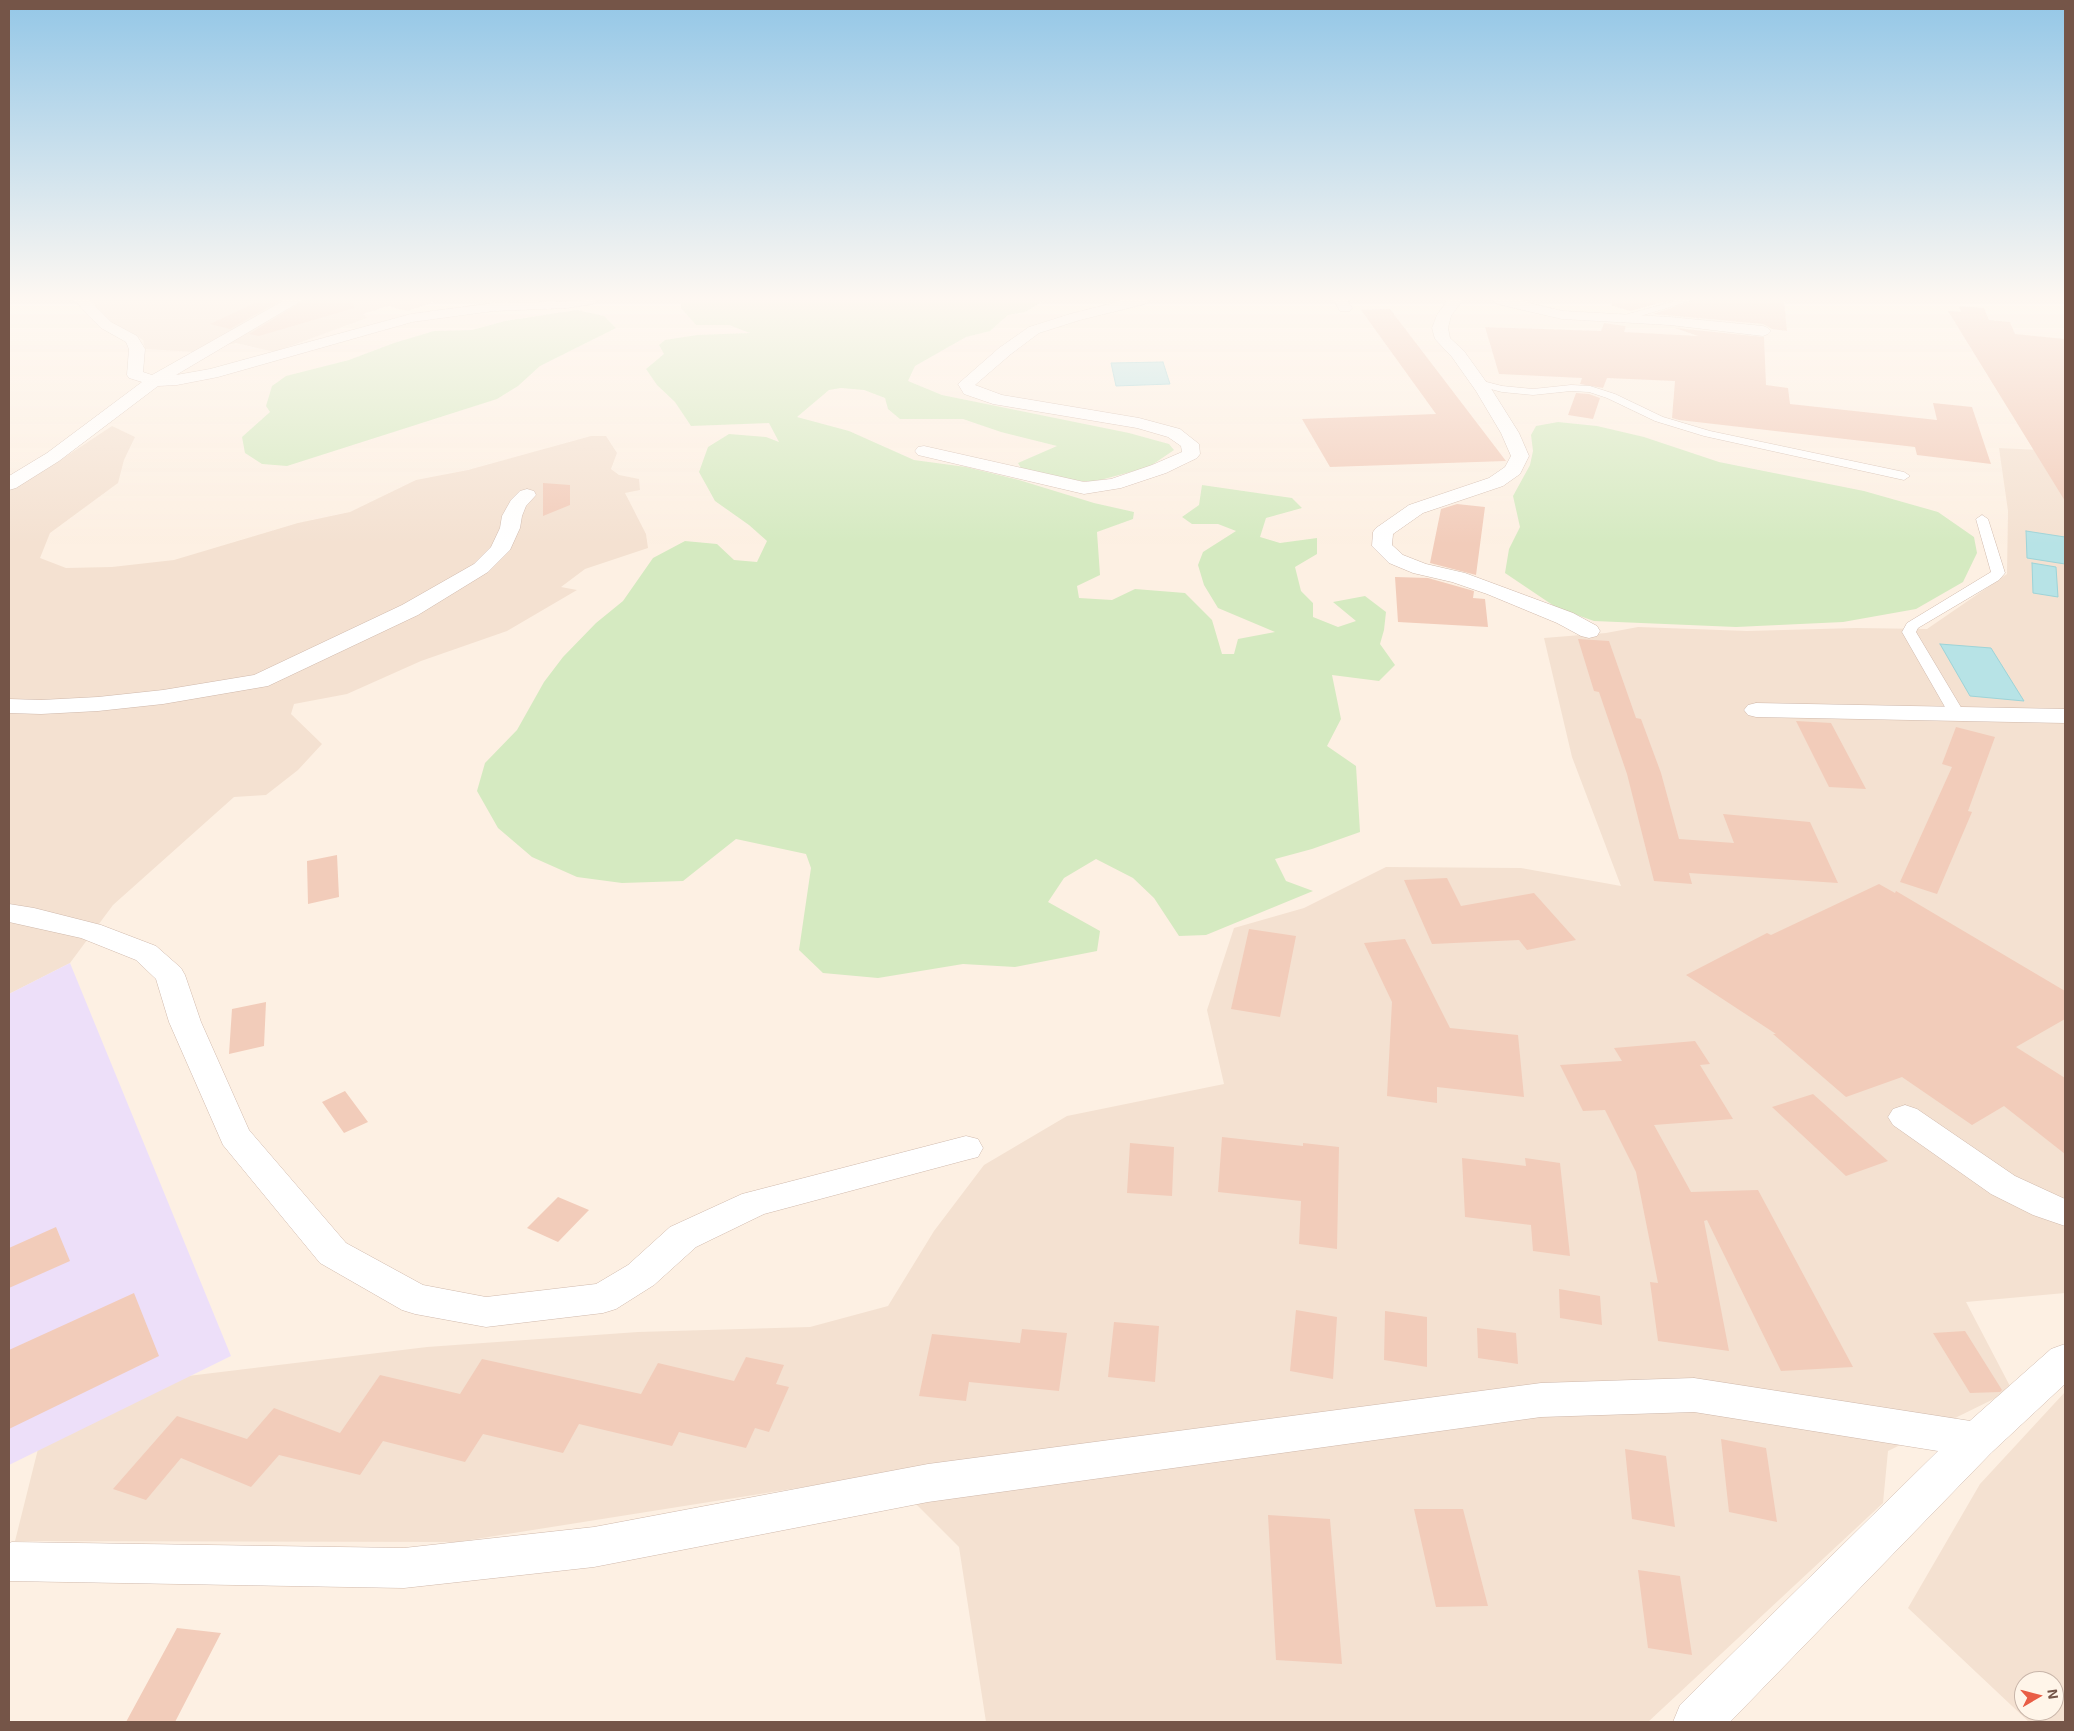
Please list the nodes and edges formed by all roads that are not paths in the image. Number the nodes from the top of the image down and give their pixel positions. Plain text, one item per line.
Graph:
1 (153, 382) edge
2 (969, 382) edge
3 (1479, 383) joint
4 (924, 451) dead end
5 (1904, 476) dead end
6 (9, 484) edge
7 (527, 495) dead end
8 (1982, 519) dead end
9 (1589, 631) dead end
10 (9, 706) edge
11 (1756, 710) dead end
12 (1957, 714) junction
13 (2065, 716) edge
14 (9, 914) edge
15 (1904, 1117) dead end
16 (966, 1148) dead end
17 (2065, 1212) edge
18 (2065, 1360) edge
19 (1977, 1440) junction
20 (12, 1562) dead end
21 (1697, 1722) edge

1 - 6 street
2 - 4 street
3 - 5 lane
3 - 9 street
7 - 10 street
8 - 12 lane
11 - 12 street
12 - 13 street
14 - 16 street
15 - 17 street
18 - 19 street
19 - 20 street
19 - 21 street

